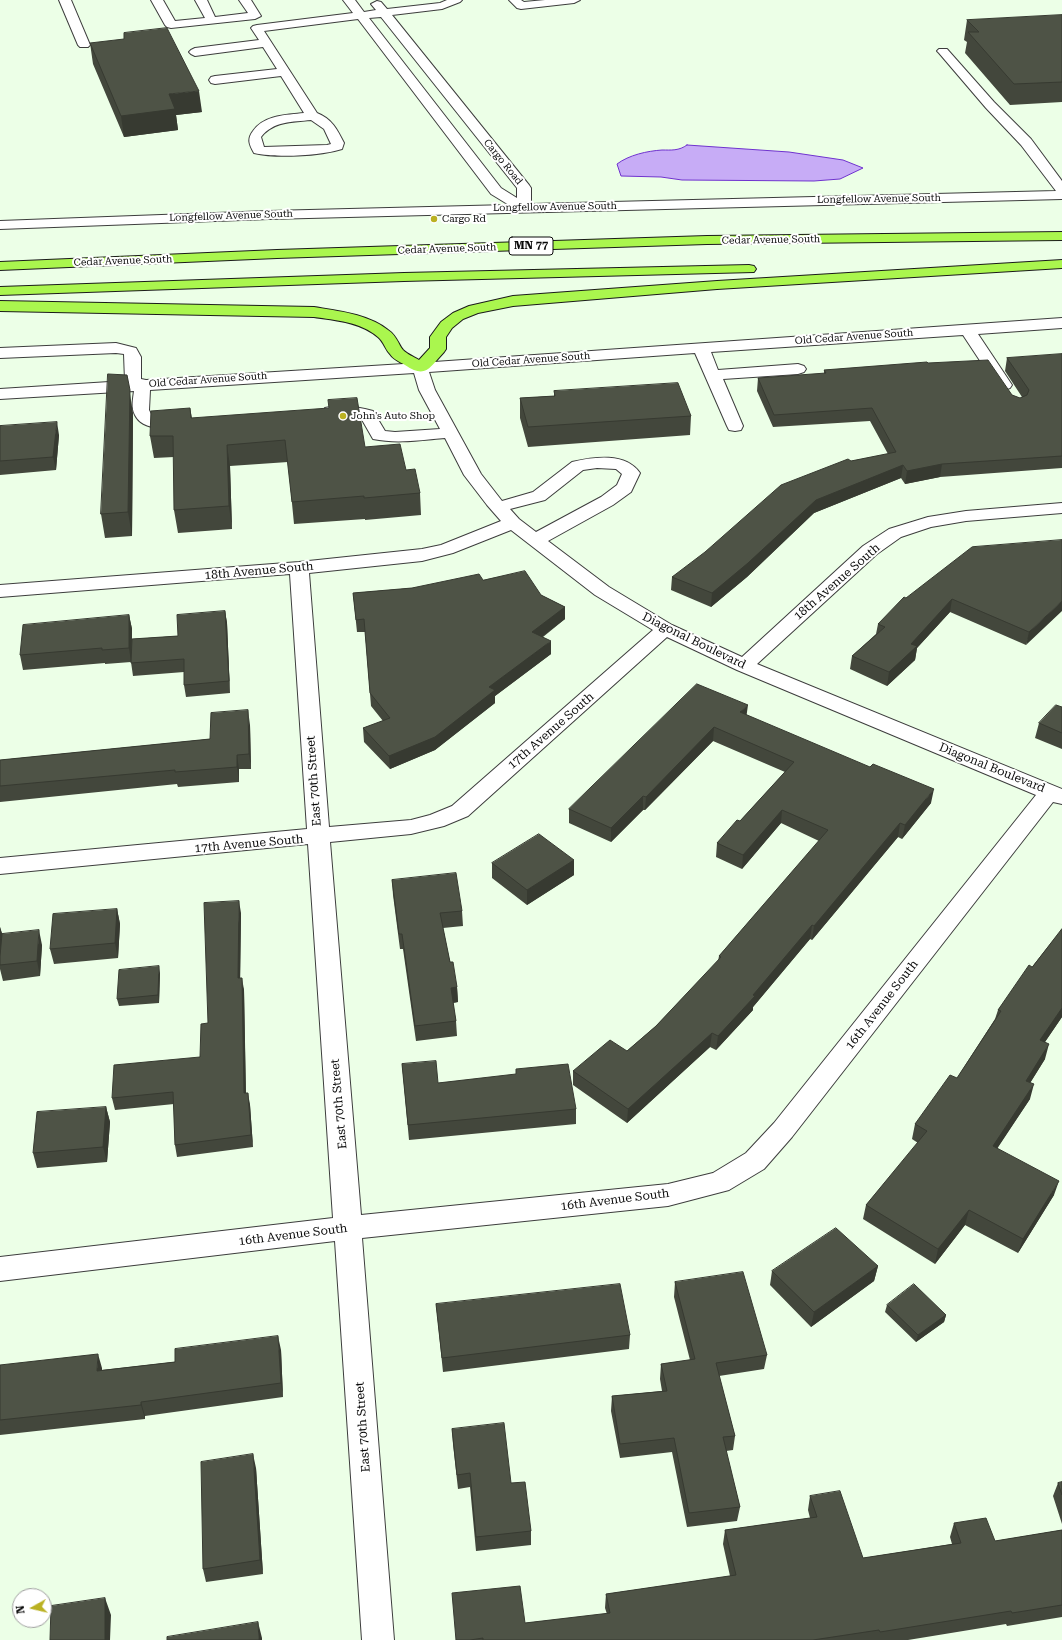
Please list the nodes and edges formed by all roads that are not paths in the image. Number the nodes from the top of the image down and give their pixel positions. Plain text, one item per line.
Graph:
1 (65, 0) edge
2 (157, 0) edge
3 (201, 0) edge
4 (244, 0) edge
5 (349, 0) edge
6 (374, 0) edge
7 (456, 0) edge
8 (515, 0) edge
9 (574, 0) edge
10 (384, 13) junction
11 (361, 16) junction
12 (241, 18) junction
13 (212, 21) junction
14 (257, 28) junction
15 (266, 43) junction
16 (84, 45) dead end
17 (944, 51) dead end
18 (195, 52) dead end
19 (284, 72) junction
20 (215, 80) dead end
21 (312, 116) junction
22 (330, 127) junction
23 (260, 130) junction
24 (1062, 190) edge
25 (1062, 195) edge
26 (524, 208) junction
27 (0, 225) edge
28 (1062, 236) edge
29 (1062, 264) edge
30 (0, 266) edge
31 (0, 291) edge
32 (0, 306) edge
33 (1062, 323) edge
34 (967, 329) junction
35 (766, 343) junction
36 (701, 348) junction
37 (0, 353) edge
38 (420, 368) junction
39 (798, 369) dead end
40 (780, 370) junction
41 (713, 374) junction
42 (138, 385) junction
43 (0, 394) edge
44 (1013, 398) edge
45 (313, 413) edge
46 (196, 421) edge
47 (735, 426) dead end
48 (451, 433) junction
49 (499, 507) junction
50 (1062, 508) edge
51 (513, 523) junction
52 (535, 540) junction
53 (299, 568) junction
54 (0, 592) edge
55 (665, 629) junction
56 (744, 666) junction
57 (1055, 794) edge
58 (318, 837) junction
59 (0, 866) edge
60 (349, 1228) junction
61 (0, 1270) edge
62 (378, 1640) edge

1 - 16 street
2 - 13 street
3 - 13 street
4 - 12 street
5 - 11 street, Cargo Road
6 - 10 street, Cargo Road
7 - 10 street
8 - 9 street
10 - 11 street
10 - 26 street, Cargo Road
11 - 14 street
11 - 26 street, Cargo Road
12 - 13 street
12 - 14 street
14 - 15 street
15 - 18 street
15 - 19 street
17 - 24 street
19 - 20 street
19 - 21 street
21 - 22 street
21 - 23 street
22 - 23 street
22 - 23 street
25 - 26 street, Longfellow Avenue South
26 - 27 street, Longfellow Avenue South
28 - 30 highway, Cedar Avenue South / MN 77
29 - 31 highway
29 - 38 highway
32 - 38 highway
33 - 34 street, Old Cedar Avenue South
34 - 35 street, Old Cedar Avenue South
34 - 44 street
35 - 36 street, Old Cedar Avenue South
35 - 40 street
36 - 38 street, Old Cedar Avenue South
36 - 41 street
37 - 42 street
38 - 42 street, Old Cedar Avenue South
38 - 48 street, Diagonal Boulevard
39 - 40 street
40 - 41 street
41 - 47 street
42 - 43 street, Old Cedar Avenue South
42 - 46 street
45 - 48 street
48 - 49 street, Diagonal Boulevard
49 - 51 street, Diagonal Boulevard
49 - 52 street
50 - 56 street, 18th Avenue South
51 - 52 street, Diagonal Boulevard
51 - 53 street, 18th Avenue South
52 - 55 street, Diagonal Boulevard
53 - 54 street, 18th Avenue South
53 - 58 street, East 70th Street
55 - 56 street, Diagonal Boulevard
55 - 58 street, 17th Avenue South
56 - 57 street, Diagonal Boulevard
57 - 60 street, 16th Avenue South
58 - 59 street, 17th Avenue South
58 - 60 street, East 70th Street
60 - 61 street, 16th Avenue South
60 - 62 street, East 70th Street

